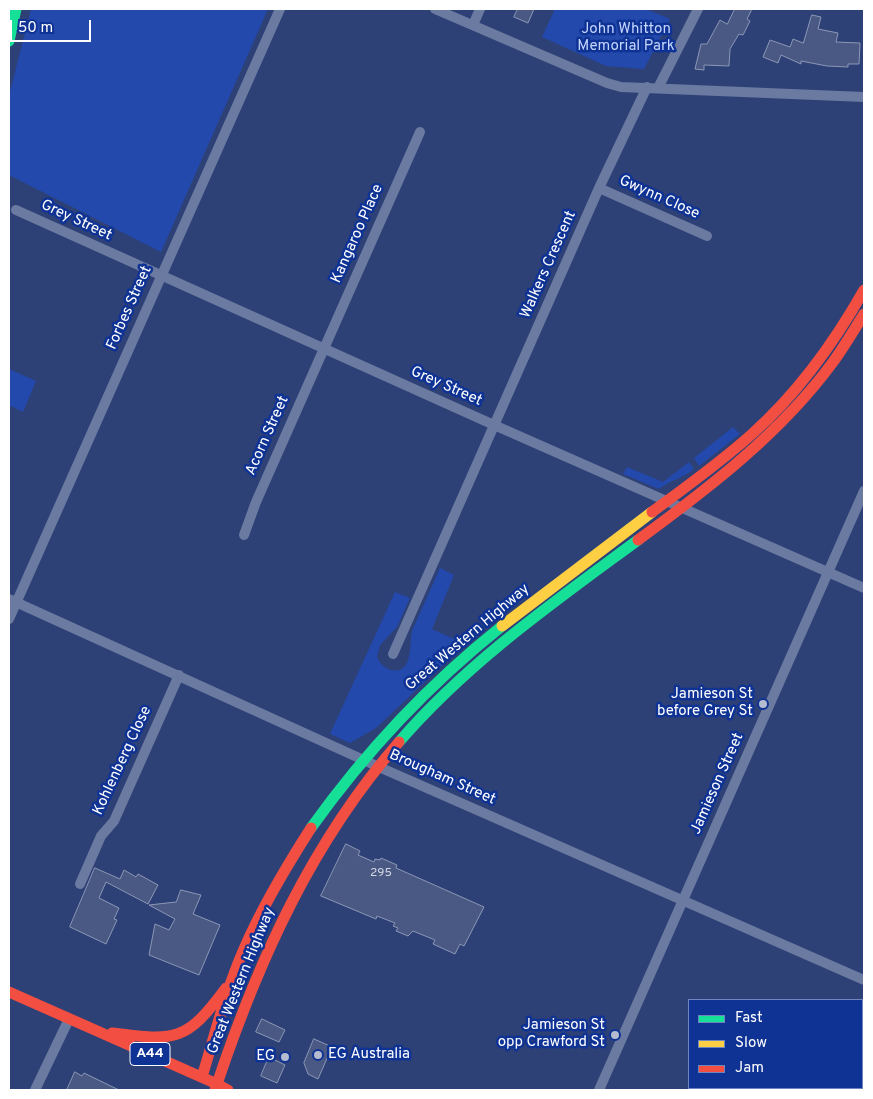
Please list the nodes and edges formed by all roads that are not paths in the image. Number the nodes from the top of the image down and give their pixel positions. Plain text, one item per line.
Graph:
1 (16, 9) edge
2 (280, 9) edge
3 (434, 9) edge
4 (480, 9) edge
5 (698, 9) edge
6 (473, 25) junction
7 (9, 41) edge
8 (652, 88) junction
9 (864, 96) edge
10 (420, 132) dead end
11 (599, 188) junction
12 (16, 210) dead end
13 (707, 236) dead end
14 (160, 276) junction
15 (864, 290) edge
16 (864, 314) edge
17 (323, 349) junction
18 (494, 426) junction
19 (864, 491) edge
20 (666, 502) junction
21 (680, 507) junction
22 (244, 535) dead end
23 (829, 572) junction
24 (864, 588) edge
25 (12, 601) edge
26 (9, 619) edge
27 (392, 654) dead end
28 (179, 675) junction
29 (363, 759) junction
30 (379, 767) junction
31 (80, 884) dead end
32 (684, 899) junction
33 (863, 975) edge
34 (233, 978) junction
35 (9, 992) edge
36 (68, 1019) junction
37 (98, 1032) junction
38 (202, 1077) junction
39 (216, 1087) edge
40 (35, 1090) edge
41 (199, 1090) edge
42 (228, 1090) edge
43 (598, 1090) edge

1 - 7 main road
2 - 14 street, Forbes Street
3 - 6 street
4 - 6 street
5 - 8 street, Walkers Crescent
6 - 8 street
8 - 9 street
8 - 11 street, Walkers Crescent
10 - 17 street, Kangaroo Place
11 - 13 street, Gwynn Close
11 - 18 street, Walkers Crescent
12 - 14 street, Grey Street
14 - 17 street, Grey Street
14 - 25 street, Forbes Street
15 - 20 main road, Great Western Highway
16 - 21 main road, Great Western Highway
17 - 18 street, Grey Street
17 - 22 street, Acorn Street
18 - 20 street, Grey Street
18 - 27 street, Walkers Crescent
19 - 23 street, Jamieson Street
20 - 21 street, Grey Street
20 - 29 main road, Great Western Highway
21 - 23 street, Grey Street
21 - 30 main road, Great Western Highway
23 - 24 street, Grey Street
23 - 32 street, Jamieson Street
25 - 26 street, Forbes Street
25 - 28 street, Brougham Street
28 - 29 street, Brougham Street
28 - 31 street, Kohlenberg Close
29 - 30 street, Brougham Street
29 - 34 main road, Great Western Highway
30 - 32 street, Brougham Street
30 - 39 main road, Great Western Highway
32 - 33 street, Brougham Street
32 - 43 street, Jamieson Street
34 - 37 main road
34 - 38 main road, Great Western Highway
35 - 36 main road, A44
36 - 37 main road, A44
36 - 40 street
37 - 38 main road, A44
38 - 39 main road, A44
38 - 41 main road, Great Western Highway
39 - 42 main road

